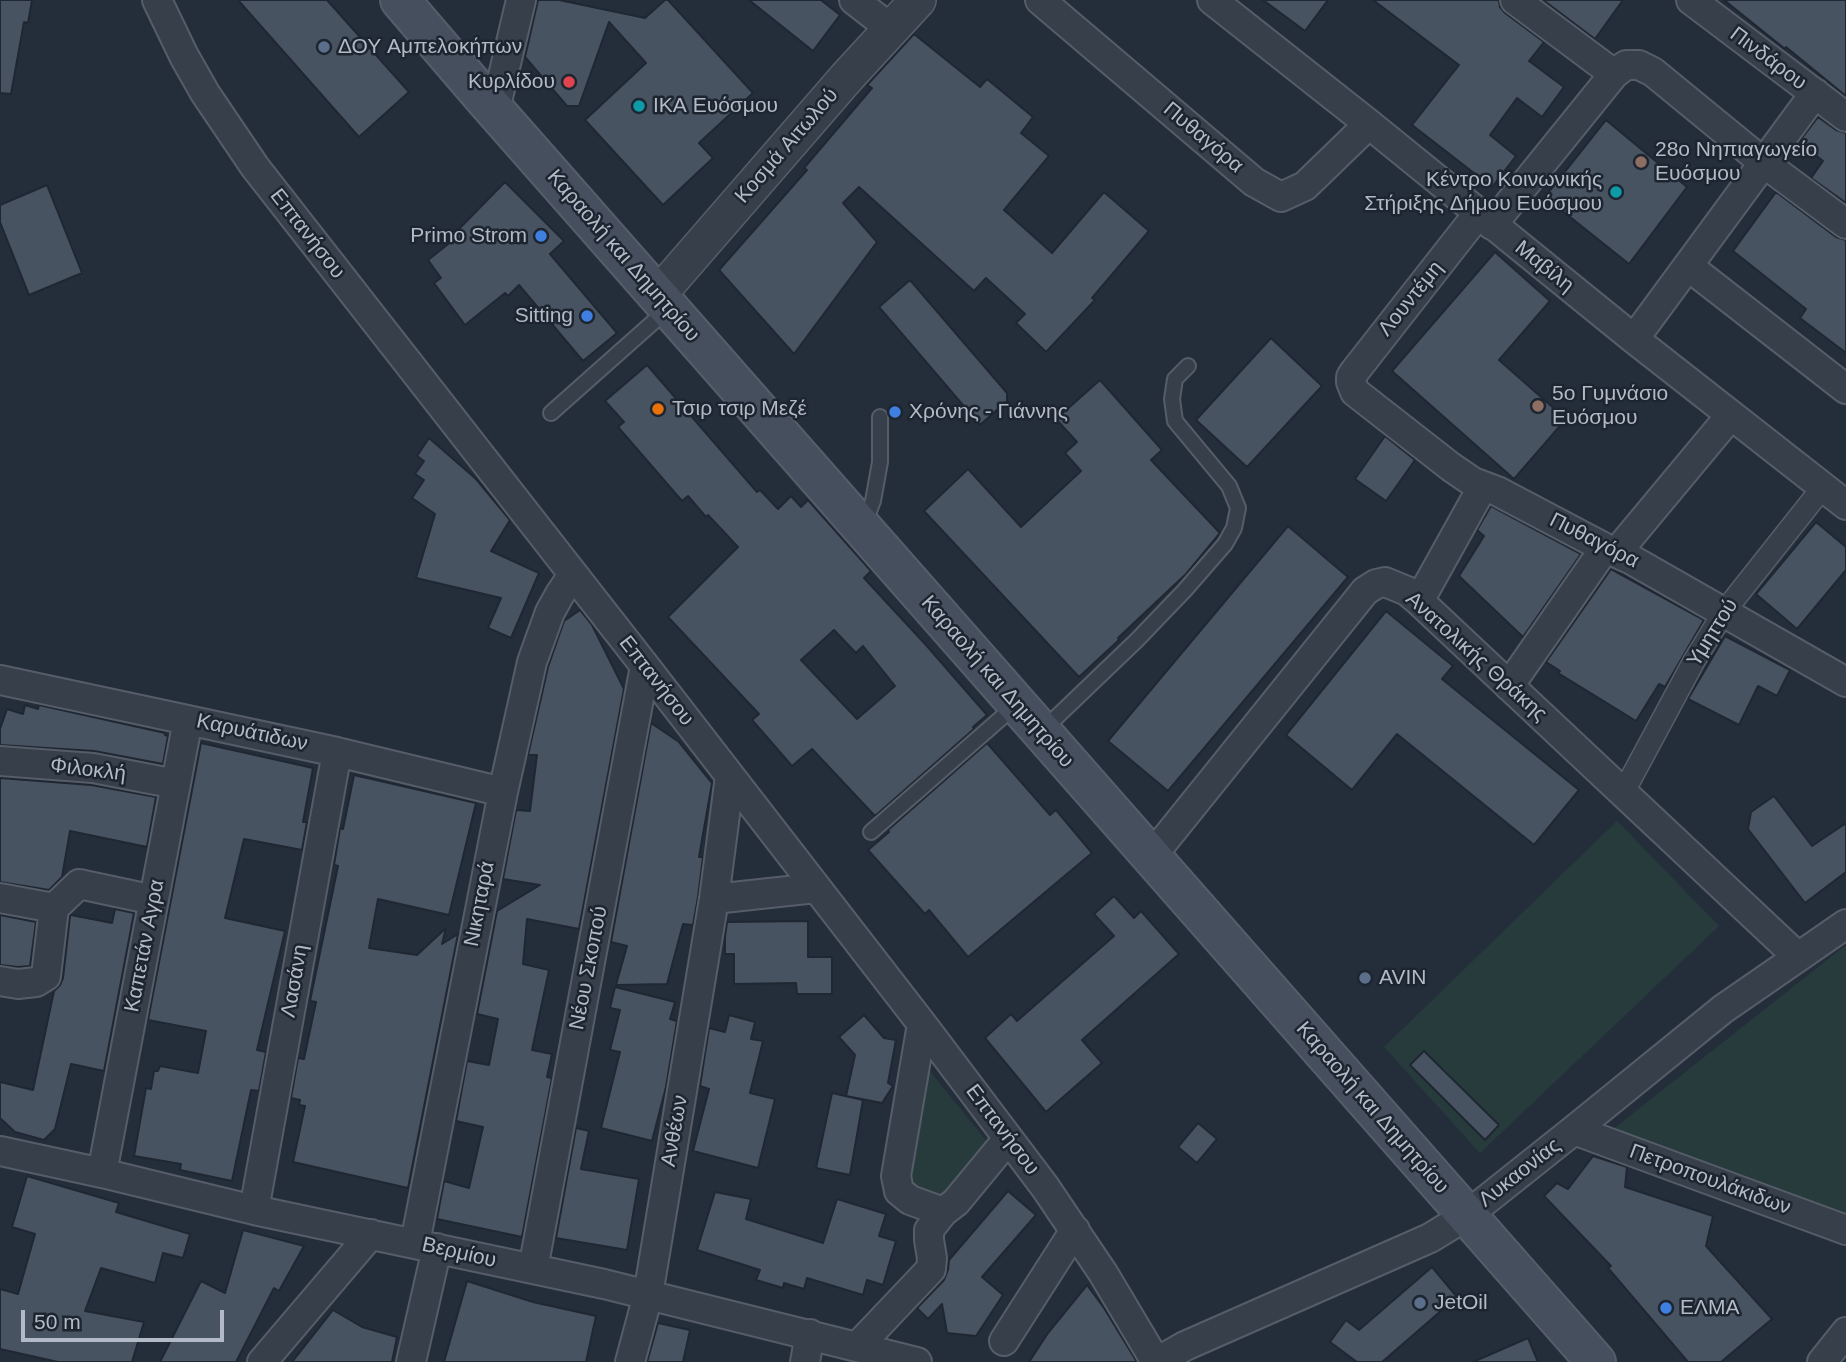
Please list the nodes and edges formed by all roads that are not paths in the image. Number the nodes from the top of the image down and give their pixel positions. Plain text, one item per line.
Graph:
1 (157, 0) edge
2 (400, 0) edge
3 (521, 0) edge
4 (854, 0) edge
5 (918, 0) edge
6 (1040, 0) edge
7 (1212, 0) edge
8 (1515, 0) edge
9 (1691, 1) edge
10 (890, 28) junction
11 (1614, 74) junction
12 (1815, 93) junction
13 (495, 110) junction
14 (1846, 117) edge
15 (1369, 124) junction
16 (1764, 163) junction
17 (1485, 220) junction
18 (1846, 224) edge
19 (1688, 266) junction
20 (664, 302) junction
21 (1634, 339) junction
22 (1188, 366) dead end
23 (1352, 387) joint
24 (1846, 389) edge
25 (551, 413) dead end
26 (1731, 415) junction
27 (880, 417) dead end
28 (1483, 486) junction
29 (1823, 487) junction
30 (1846, 505) edge
31 (863, 528) junction
32 (1611, 550) junction
33 (573, 575) junction
34 (1419, 601) junction
35 (1724, 612) junction
36 (645, 666) junction
37 (0, 680) edge
38 (1846, 682) edge
39 (1509, 686) junction
40 (1029, 718) junction
41 (188, 720) junction
42 (337, 752) junction
43 (0, 761) edge
44 (730, 776) junction
45 (176, 784) junction
46 (503, 792) junction
47 (1623, 793) junction
48 (871, 832) dead end
49 (1151, 857) junction
50 (816, 888) junction
51 (0, 898) edge
52 (714, 899) junction
53 (154, 900) junction
54 (54, 908) junction
55 (1846, 923) edge
56 (1798, 957) junction
57 (0, 981) edge
58 (922, 1024) junction
59 (1574, 1130) junction
60 (1008, 1139) junction
61 (0, 1151) edge
62 (102, 1172) junction
63 (254, 1210) junction
64 (943, 1212) junction
65 (1466, 1216) junction
66 (1075, 1230) junction
67 (1846, 1230) edge
68 (371, 1234) junction
69 (426, 1246) junction
70 (533, 1269) junction
71 (648, 1295) junction
72 (1846, 1332) edge
73 (810, 1334) junction
74 (1004, 1341) dead end
75 (857, 1347) junction
76 (262, 1362) edge
77 (411, 1362) edge
78 (629, 1362) edge
79 (804, 1362) edge
80 (917, 1362) edge
81 (1157, 1362) edge
82 (1597, 1362) edge
83 (1822, 1362) edge

1 - 33 street, Επτανήσου
2 - 13 main road, Καραολή και Δημητρίου
3 - 13 street
4 - 10 street
5 - 10 street, Κοσμά Αιτωλού
6 - 15 street, Πυθαγόρα
7 - 15 street, Μαβίλη
8 - 11 street
9 - 12 street, Πινδάρου
10 - 20 street, Κοσμά Αιτωλού
11 - 16 street
11 - 17 street, Λουντέμη
12 - 14 street, Πινδάρου
12 - 16 street
13 - 20 main road, Καραολή και Δημητρίου
15 - 17 street, Μαβίλη
16 - 18 street
16 - 19 street
17 - 21 street, Μαβίλη
17 - 23 street, Λουντέμη
19 - 21 street
19 - 24 street
20 - 25 lane
20 - 31 main road, Καραολή και Δημητρίου
21 - 26 street, Μαβίλη
22 - 40 lane
23 - 28 street, Πυθαγόρα
26 - 29 street, Μαβίλη
26 - 32 street
27 - 31 lane
28 - 32 street, Πυθαγόρα
28 - 34 street
29 - 30 street, Μαβίλη
29 - 35 street, Υμηττού
31 - 40 main road, Καραολή και Δημητρίου
32 - 35 street, Πυθαγόρα
32 - 39 street
33 - 36 street, Επτανήσου
33 - 46 street, Νικηταρά
34 - 39 street, Ανατολικής Θράκης
34 - 49 street, Ανατολικής Θράκης
35 - 38 street, Πυθαγόρα
35 - 47 street, Υμηττού
36 - 44 street, Επτανήσου
36 - 70 street, Νέου Σκοπού
37 - 41 street, Καρυάτιδων
39 - 47 street, Ανατολικής Θράκης
40 - 48 lane
40 - 49 main road, Καραολή και Δημητρίου
41 - 42 street, Καρυάτιδων
41 - 45 street, Καπετάν Αγρα
42 - 46 street, Καρυάτιδων
42 - 63 street, Λασάνη
43 - 45 street, Φιλοκλή
44 - 50 street, Επτανήσου
44 - 52 street, Ανθέων
45 - 53 street, Καπετάν Αγρα
46 - 69 street, Νικηταρά
47 - 56 street, Ανατολικής Θράκης
49 - 65 main road, Καραολή και Δημητρίου
50 - 52 street
50 - 58 street, Επτανήσου
51 - 54 street
52 - 71 street, Ανθέων
53 - 54 street
53 - 62 street, Καπετάν Αγρα
54 - 57 street
55 - 56 street, Λυκαονίας
56 - 59 street, Λυκαονίας
58 - 60 street, Επτανήσου
58 - 64 street
59 - 65 street, Λυκαονίας
59 - 67 street, Πετροπουλάκιδων
60 - 64 street
60 - 66 street, Επτανήσου
61 - 62 street, Βερμίου
62 - 63 street, Βερμίου
63 - 68 street, Βερμίου
64 - 75 street
65 - 81 street, Λυκαονίας
65 - 82 main road, Καραολή και Δημητρίου
66 - 74 street
66 - 81 street, Επτανήσου
68 - 69 street, Βερμίου
68 - 76 street
69 - 70 street, Βερμίου
69 - 77 street, Νικηταρά
70 - 71 street, Βερμίου
71 - 73 street, Βερμίου
71 - 78 street, Ανθέων
72 - 83 street
73 - 75 street, Βερμίου
73 - 79 street
75 - 80 street, Βερμίου

